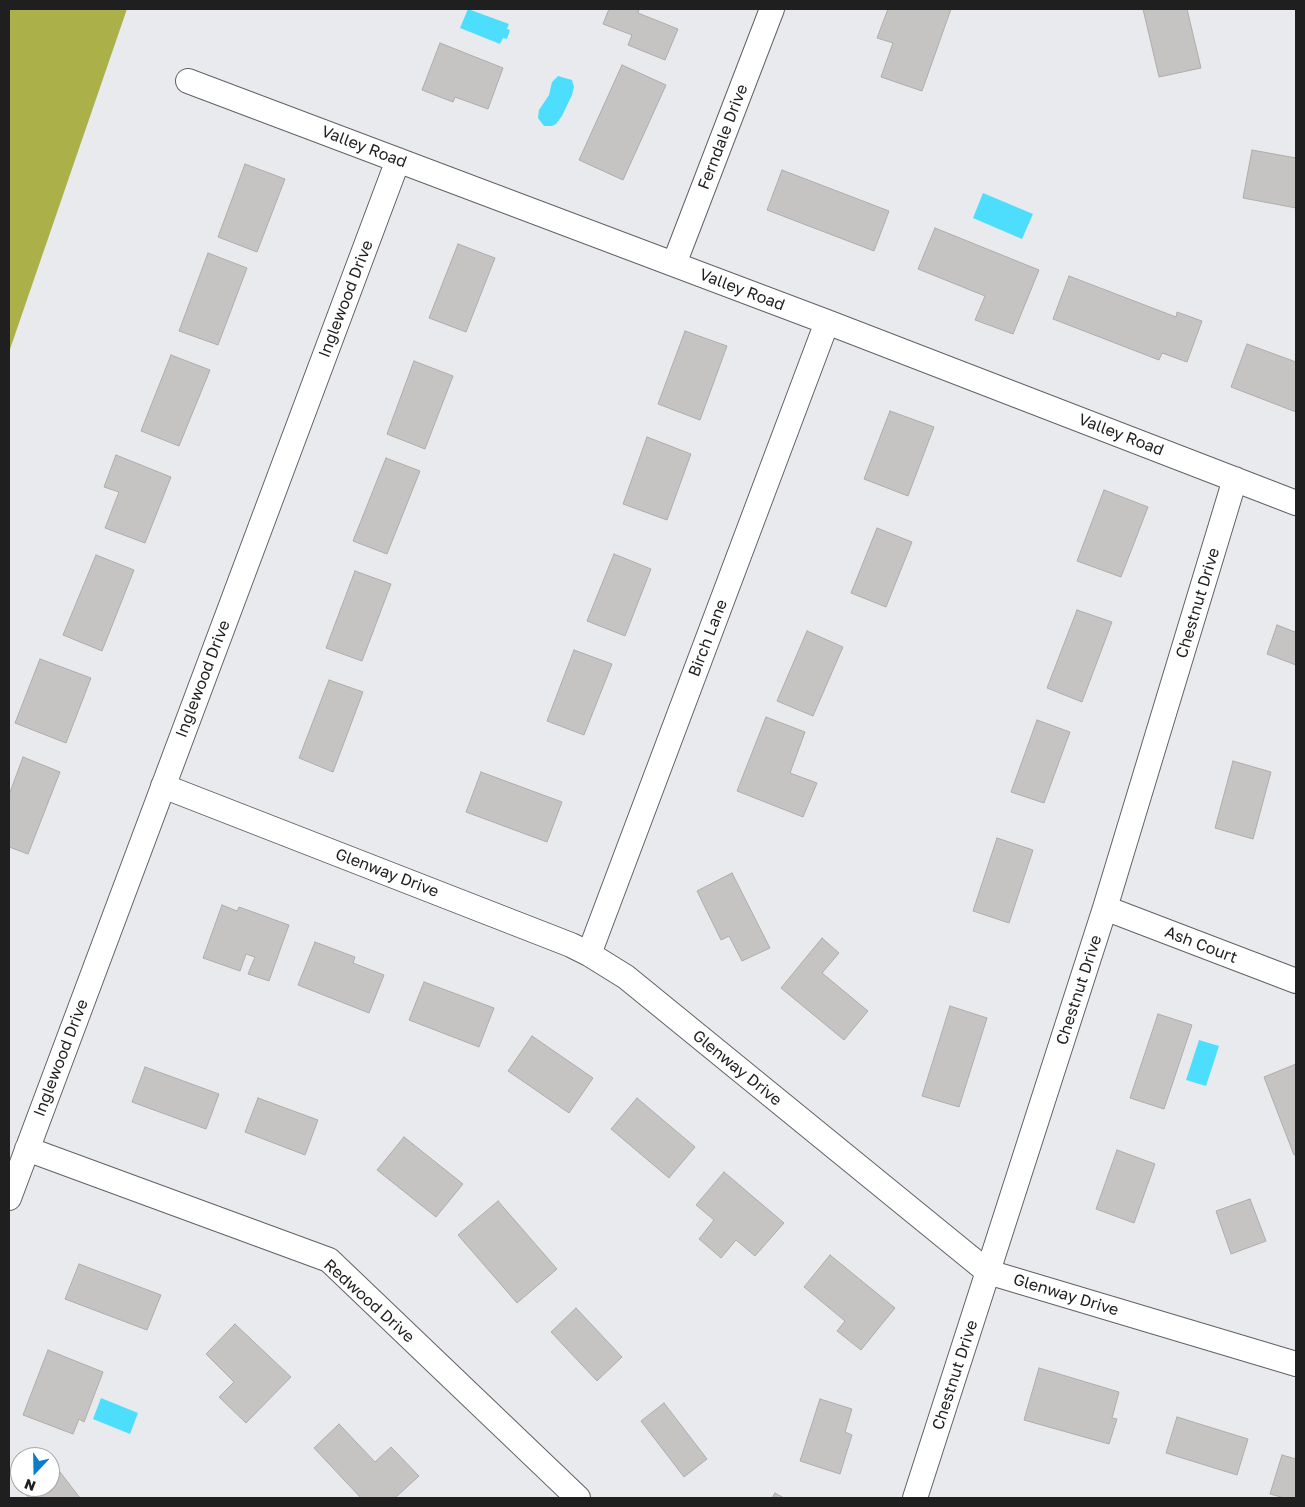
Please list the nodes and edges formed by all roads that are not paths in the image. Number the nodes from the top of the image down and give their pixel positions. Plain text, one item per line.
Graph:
1 (772, 9) edge
2 (188, 81) dead end
3 (398, 160) junction
4 (674, 264) junction
5 (827, 322) junction
6 (1235, 479) junction
7 (1296, 503) edge
8 (163, 786) junction
9 (1105, 908) junction
10 (590, 954) junction
11 (1296, 981) edge
12 (27, 1149) junction
13 (9, 1198) edge
14 (988, 1272) junction
15 (1296, 1364) edge
16 (578, 1498) edge
17 (915, 1498) edge

1 - 4 street, Ferndale Drive
2 - 3 street, Valley Road
3 - 4 street, Valley Road
3 - 8 street, Inglewood Drive
4 - 5 street, Valley Road
5 - 6 street, Valley Road
5 - 10 street, Birch Lane
6 - 7 street, Valley Road
6 - 9 street, Chestnut Drive
8 - 10 street, Glenway Drive
8 - 12 street, Inglewood Drive
9 - 11 street, Ash Court
9 - 14 street, Chestnut Drive
10 - 14 street, Glenway Drive
12 - 13 street, Inglewood Drive
12 - 16 street, Redwood Drive
14 - 15 street, Glenway Drive
14 - 17 street, Chestnut Drive

